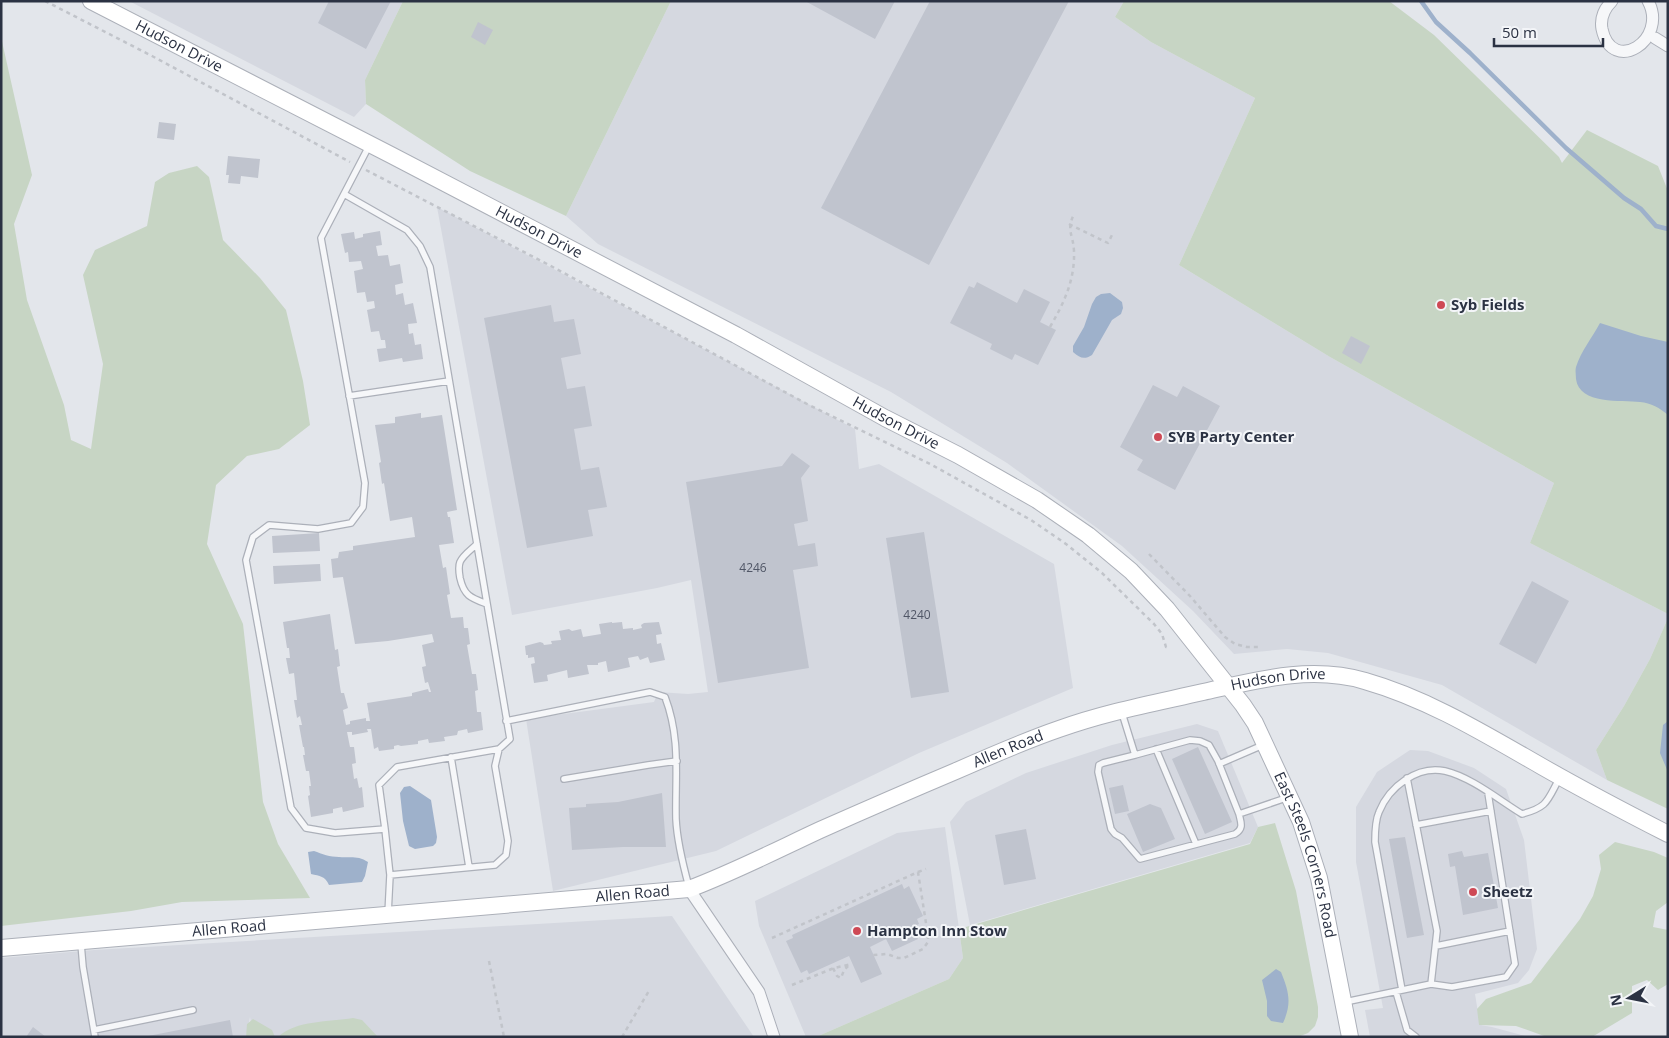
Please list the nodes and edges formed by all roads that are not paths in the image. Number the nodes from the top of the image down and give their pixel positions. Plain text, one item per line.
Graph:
1 (91, 1) edge
2 (1612, 1) edge
3 (1648, 1) edge
4 (1655, 38) junction
5 (1668, 46) edge
6 (370, 144) junction
7 (344, 194) junction
8 (450, 381) junction
9 (349, 396) junction
10 (477, 544) junction
11 (487, 604) junction
12 (1228, 686) junction
13 (1122, 711) junction
14 (506, 721) junction
15 (1265, 744) junction
16 (499, 749) junction
17 (1156, 749) junction
18 (1135, 755) junction
19 (451, 757) junction
20 (678, 762) junction
21 (1219, 764) junction
22 (1560, 776) junction
23 (1407, 778) junction
24 (564, 779) dead end
25 (1488, 793) junction
26 (1290, 797) junction
27 (1491, 811) junction
28 (1239, 814) junction
29 (1416, 825) junction
30 (385, 829) junction
31 (1668, 834) edge
32 (1196, 844) junction
33 (468, 867) junction
34 (390, 875) junction
35 (689, 889) junction
36 (387, 916) junction
37 (1510, 931) junction
38 (81, 942) junction
39 (1436, 946) junction
40 (1, 948) edge
41 (1431, 984) junction
42 (1399, 991) junction
43 (1343, 1002) junction
44 (193, 1010) dead end
45 (1406, 1030) junction
46 (94, 1033) edge
47 (774, 1037) edge
48 (1350, 1037) edge
49 (1408, 1037) edge
50 (1416, 1037) edge

1 - 6 street, Hudson Drive
2 - 4 street
3 - 4 street
4 - 5 street
6 - 7 lane
6 - 12 street, Hudson Drive
7 - 8 lane
7 - 9 lane
8 - 9 lane
8 - 10 lane
9 - 30 lane
10 - 11 lane
10 - 11 lane
11 - 14 lane
12 - 13 street, Allen Road
12 - 15 street, East Steels Corners Road
12 - 22 street, Hudson Drive
13 - 18 lane
13 - 35 street, Allen Road
14 - 16 lane
14 - 20 lane
15 - 21 lane
15 - 26 street, East Steels Corners Road
16 - 19 lane
16 - 33 lane
17 - 18 lane
17 - 21 lane
17 - 32 lane
18 - 32 lane
19 - 30 lane
19 - 33 lane
20 - 24 lane
20 - 35 lane
21 - 28 lane
22 - 25 lane
22 - 31 street, Hudson Drive
23 - 25 lane
23 - 29 lane
23 - 42 lane
25 - 27 lane
26 - 28 lane
26 - 43 street, East Steels Corners Road
27 - 29 lane
27 - 37 lane
28 - 32 lane
29 - 39 lane
30 - 34 lane
33 - 34 lane
34 - 36 lane
35 - 36 street, Allen Road
35 - 47 street
36 - 38 street, Allen Road
37 - 39 lane
37 - 41 lane
38 - 40 street, Allen Road
38 - 46 lane
39 - 41 lane
41 - 42 lane
42 - 43 lane
42 - 45 lane
43 - 48 street, East Steels Corners Road
44 - 46 lane
45 - 49 lane
45 - 50 lane

